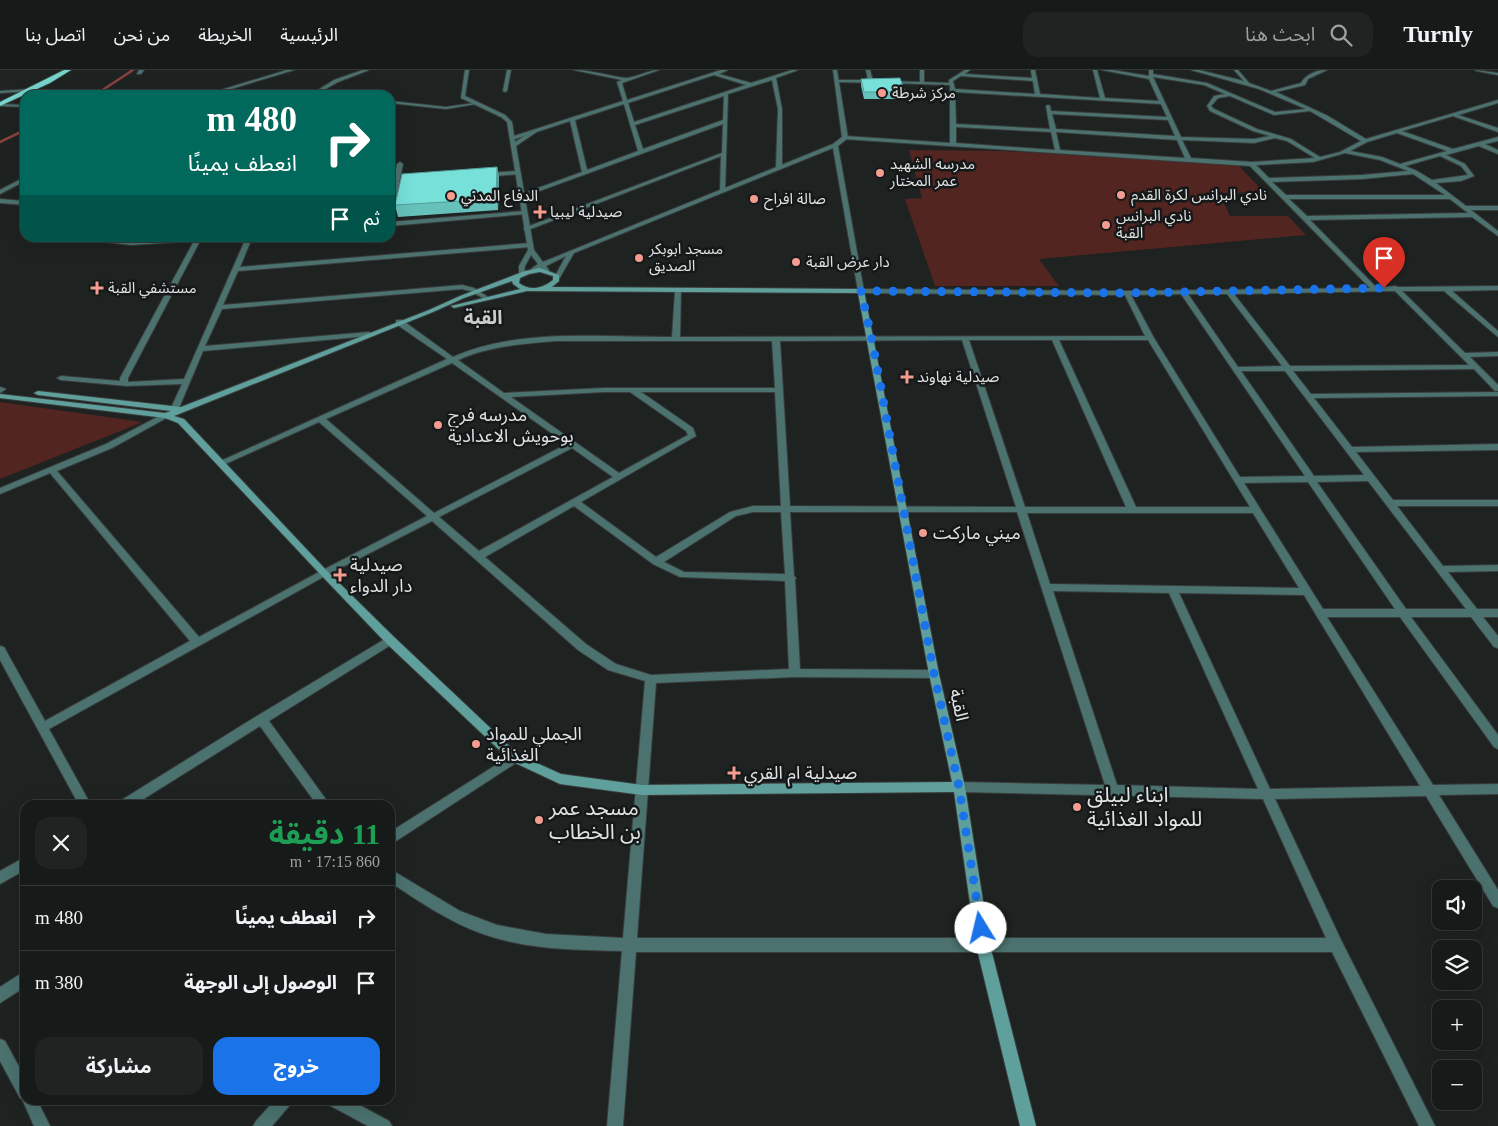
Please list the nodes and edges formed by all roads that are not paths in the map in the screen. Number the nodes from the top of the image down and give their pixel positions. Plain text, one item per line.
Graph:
1 (68, 70) edge
2 (292, 70) edge
3 (367, 70) edge
4 (467, 70) edge
5 (509, 70) edge
6 (576, 70) edge
7 (632, 70) edge
8 (657, 70) edge
9 (726, 70) edge
10 (796, 70) edge
11 (835, 70) edge
12 (868, 70) edge
13 (922, 70) edge
14 (968, 70) edge
15 (1033, 70) edge
16 (1095, 70) edge
17 (1104, 70) edge
18 (1193, 70) edge
19 (1236, 70) edge
20 (1325, 70) edge
21 (1478, 70) edge
22 (1211, 72) edge
23 (645, 74) junction
24 (715, 74) junction
25 (1151, 74) edge
26 (1498, 74) edge
27 (958, 75) junction
28 (773, 77) junction
29 (624, 80) junction
30 (1035, 80) junction
31 (837, 81) junction
32 (871, 82) junction
33 (1247, 82) junction
34 (922, 83) junction
35 (751, 84) junction
36 (951, 84) junction
37 (31, 90) edge
38 (223, 90) edge
39 (321, 90) edge
40 (953, 90) junction
41 (20, 91) edge
42 (505, 91) dead end
43 (0, 92) edge
44 (1271, 92) junction
45 (726, 93) junction
46 (1232, 94) junction
47 (20, 95) edge
48 (1038, 96) junction
49 (1045, 96) junction
50 (1103, 99) junction
51 (9, 100) junction
52 (1498, 101) edge
53 (626, 102) junction
54 (395, 103) edge
55 (1162, 103) junction
56 (0, 104) edge
57 (474, 104) junction
58 (17, 105) junction
59 (20, 105) edge
60 (1485, 105) junction
61 (1498, 109) edge
62 (1309, 110) junction
63 (1049, 112) junction
64 (1455, 115) junction
65 (572, 119) junction
66 (1170, 119) junction
67 (725, 121) junction
68 (633, 124) junction
69 (954, 125) junction
70 (1053, 130) junction
71 (1498, 130) edge
72 (535, 131) junction
73 (1399, 132) junction
74 (1276, 136) junction
75 (513, 138) junction
76 (845, 138) junction
77 (1180, 138) junction
78 (1498, 139) edge
79 (1365, 141) junction
80 (953, 144) junction
81 (1480, 144) junction
82 (835, 145) junction
83 (1452, 151) junction
84 (641, 152) junction
85 (1058, 152) junction
86 (1346, 152) junction
87 (1498, 152) edge
88 (722, 154) junction
89 (1440, 154) junction
90 (1319, 158) junction
91 (1189, 160) junction
92 (400, 164) dead end
93 (1252, 164) junction
94 (1401, 165) junction
95 (779, 167) junction
96 (585, 172) junction
97 (1415, 172) junction
98 (518, 173) junction
99 (474, 176) edge
100 (1267, 180) junction
101 (20, 182) edge
102 (1432, 182) junction
103 (395, 186) edge
104 (722, 191) junction
105 (0, 192) edge
106 (0, 196) edge
107 (522, 196) junction
108 (1284, 197) junction
109 (1451, 197) junction
110 (20, 200) edge
111 (0, 201) edge
112 (20, 201) edge
113 (1465, 208) junction
114 (1498, 208) edge
115 (524, 213) junction
116 (1473, 215) junction
117 (1304, 218) junction
118 (395, 224) edge
119 (526, 229) junction
120 (1498, 234) edge
121 (123, 242) edge
122 (150, 242) edge
123 (196, 242) edge
124 (247, 242) edge
125 (530, 248) junction
126 (571, 252) junction
127 (545, 267) junction
128 (236, 269) junction
129 (519, 275) junction
130 (558, 278) junction
131 (1374, 288) junction
132 (1395, 288) junction
133 (1445, 288) junction
134 (542, 289) junction
135 (1497, 289) edge
136 (528, 290) junction
137 (476, 291) junction
138 (678, 291) junction
139 (861, 291) junction
140 (1228, 291) junction
141 (1183, 292) junction
142 (1127, 293) junction
143 (485, 298) junction
144 (220, 307) junction
145 (431, 311) junction
146 (399, 322) junction
147 (1496, 332) edge
148 (369, 334) junction
149 (676, 338) junction
150 (965, 338) junction
151 (1150, 338) junction
152 (776, 339) junction
153 (1055, 339) junction
154 (872, 340) junction
155 (202, 349) junction
156 (1498, 354) edge
157 (1463, 355) junction
158 (452, 359) junction
159 (1476, 367) junction
160 (1236, 369) junction
161 (1287, 369) junction
162 (61, 378) dead end
163 (187, 381) junction
164 (124, 383) junction
165 (1498, 389) edge
166 (632, 390) junction
167 (780, 390) junction
168 (0, 391) edge
169 (1498, 394) edge
170 (504, 395) junction
171 (1308, 396) junction
172 (179, 413) junction
173 (166, 416) junction
174 (321, 419) junction
175 (572, 445) junction
176 (1498, 447) edge
177 (1350, 450) junction
178 (220, 464) junction
179 (52, 470) junction
180 (619, 477) junction
181 (1370, 478) junction
182 (1310, 479) junction
183 (1238, 480) junction
184 (0, 491) edge
185 (574, 502) junction
186 (1498, 502) edge
187 (1390, 503) junction
188 (904, 508) junction
189 (1022, 508) junction
190 (788, 509) junction
191 (1132, 509) junction
192 (1257, 510) junction
193 (433, 517) junction
194 (478, 556) junction
195 (656, 562) junction
196 (1498, 568) edge
197 (1440, 569) junction
198 (324, 573) junction
199 (791, 578) junction
200 (1046, 587) junction
201 (1173, 590) junction
202 (1307, 592) junction
203 (1321, 613) junction
204 (1403, 613) junction
205 (1498, 613) edge
206 (1475, 614) junction
207 (390, 640) junction
208 (197, 642) junction
209 (1498, 644) edge
210 (0, 650) edge
211 (795, 673) junction
212 (934, 674) junction
213 (651, 679) junction
214 (261, 719) junction
215 (43, 727) junction
216 (1498, 744) edge
217 (515, 758) junction
218 (959, 787) junction
219 (1428, 789) junction
220 (1498, 789) edge
221 (642, 790) junction
222 (1113, 792) junction
223 (1267, 794) junction
224 (82, 800) edge
225 (132, 800) edge
226 (320, 800) edge
227 (395, 836) edge
228 (20, 866) edge
229 (0, 878) edge
230 (395, 878) edge
231 (1498, 902) edge
232 (630, 945) junction
233 (1336, 945) junction
234 (984, 946) junction
235 (20, 982) edge
236 (0, 996) edge
237 (0, 1046) edge
238 (20, 1084) edge
239 (32, 1105) edge
240 (281, 1105) edge
241 (344, 1105) edge
242 (42, 1126) edge
243 (261, 1126) edge
244 (384, 1126) edge
245 (615, 1126) edge
246 (1028, 1126) edge
247 (1427, 1126) edge

1 - 37 highway
2 - 38 street
3 - 39 street
4 - 57 street
5 - 42 street
6 - 29 street
7 - 23 street
8 - 23 street
9 - 24 street
10 - 28 street
11 - 31 street
12 - 32 street
13 - 34 street
14 - 27 street
15 - 30 street
16 - 50 street
17 - 25 street
18 - 22 street
19 - 33 street
20 - 44 street
21 - 26 street
22 - 33 street
23 - 29 street
24 - 35 street
24 - 53 street
25 - 46 street
25 - 55 street
27 - 30 street
27 - 36 street
28 - 35 street
28 - 95 street
29 - 53 street
30 - 48 street
31 - 32 street
31 - 76 street
32 - 34 street
33 - 44 street
34 - 36 street
35 - 45 street
36 - 40 street
40 - 48 street
40 - 69 street
41 - 43 street
44 - 62 street
45 - 67 street
45 - 68 street
46 - 62 street
46 - 74 street
47 - 51 highway
48 - 49 street
49 - 50 street
49 - 63 street
50 - 55 street
51 - 56 highway
51 - 58 street
52 - 60 street
53 - 65 street
53 - 68 street
54 - 57 street
55 - 66 street
56 - 58 street
57 - 75 street
58 - 59 street
60 - 61 street
60 - 64 street
62 - 79 street
63 - 66 street
63 - 70 street
64 - 71 street
64 - 73 street
65 - 72 street
65 - 96 street
66 - 77 street
67 - 84 street
67 - 88 street
68 - 84 street
69 - 70 street
69 - 80 street
70 - 77 street
70 - 85 street
72 - 75 street
72 - 75 street
73 - 79 street
73 - 83 street
74 - 77 street
74 - 90 street
75 - 98 street
76 - 80 street
76 - 82 street
77 - 91 street
78 - 81 street
79 - 86 street
80 - 85 street
81 - 83 street
81 - 87 street
82 - 95 street
82 - 139 street
83 - 89 street
84 - 96 street
85 - 91 street
86 - 90 street
86 - 94 street
88 - 104 street
88 - 119 street
89 - 94 street
89 - 102 street
90 - 93 street
91 - 93 street
92 - 103 street
93 - 100 street
94 - 97 street
95 - 104 street
96 - 107 street
97 - 100 street
97 - 102 street
98 - 99 street
98 - 107 street
100 - 108 street
101 - 105 street
102 - 109 street
104 - 126 street
106 - 110 street
107 - 115 street
108 - 109 street
108 - 117 street
109 - 113 street
111 - 112 street
113 - 114 street
113 - 116 street
115 - 118 street
115 - 119 street
116 - 117 street
116 - 120 street
117 - 131 street
119 - 125 street
121 - 122 street
123 - 164 street
124 - 128 street
125 - 127 street
125 - 128 street
125 - 129 street
126 - 127 street
126 - 130 street
127 - 129 main road
127 - 130 main road
128 - 144 street
129 - 136 main road
129 - 137 main road
130 - 134 main road
131 - 132 street
131 - 140 street
132 - 133 street
132 - 157 street
133 - 135 street
133 - 147 street
134 - 136 main road
134 - 138 main road
136 - 143 main road
137 - 143 street
137 - 144 street
137 - 145 main road
138 - 139 main road
138 - 149 street
139 - 142 street
139 - 154 main road, القبة
140 - 141 street
140 - 161 street
141 - 142 street
141 - 160 street
142 - 151 street
143 - 145 main road
144 - 155 street
145 - 146 main road
146 - 148 main road
146 - 158 street
148 - 155 street
148 - 172 main road
149 - 152 street
149 - 158 street
150 - 153 street
150 - 154 street
150 - 189 street
151 - 153 street
151 - 183 street
152 - 154 street
152 - 167 street
153 - 191 street
154 - 188 main road, القبة
155 - 163 street
156 - 157 street
157 - 159 street
158 - 170 street
158 - 174 street
159 - 161 street
159 - 165 street
160 - 161 street
160 - 182 street
161 - 171 street
162 - 164 street
163 - 164 street
163 - 172 street
166 - 167 street
166 - 170 street
166 - 180 street
167 - 190 street
168 - 172 main road
168 - 173 main road
169 - 171 street
170 - 175 street
171 - 177 street
172 - 173 main road
172 - 178 main road
173 - 179 street
174 - 178 street
174 - 193 street
175 - 180 street
175 - 193 street
176 - 177 street
177 - 181 street
178 - 198 main road
179 - 184 street
179 - 208 street
180 - 185 street
181 - 182 street
181 - 187 street
182 - 183 street
182 - 204 street
183 - 192 street
185 - 194 street
185 - 195 street
186 - 187 street
187 - 197 street
188 - 189 street
188 - 190 street
188 - 212 main road, القبة
189 - 191 street
189 - 200 street
190 - 195 street
190 - 199 street
191 - 192 street
192 - 202 street
193 - 194 street
193 - 198 street
194 - 213 street
195 - 199 street
196 - 197 street
197 - 206 street
198 - 207 main road
198 - 208 street
199 - 211 street
200 - 201 street
200 - 222 street
201 - 202 street
201 - 223 street
202 - 203 street
203 - 204 street
203 - 219 street
204 - 206 street
204 - 216 street
205 - 206 street
206 - 209 street
207 - 214 street
207 - 217 main road
208 - 215 street
210 - 215 street
211 - 212 street
211 - 213 street
212 - 218 main road, القبة
213 - 221 street
214 - 225 street
214 - 226 street
215 - 224 street
217 - 221 main road
217 - 227 street
218 - 221 main road
218 - 222 street
218 - 234 main road, القبة
219 - 220 street
219 - 223 street
219 - 231 street
221 - 232 street
222 - 223 street
223 - 233 street
228 - 229 street
230 - 232 street
232 - 234 street
232 - 245 street
233 - 234 street
233 - 247 street
234 - 246 main road, القبة
235 - 236 street
237 - 238 street
239 - 242 street
240 - 243 street
241 - 244 street

